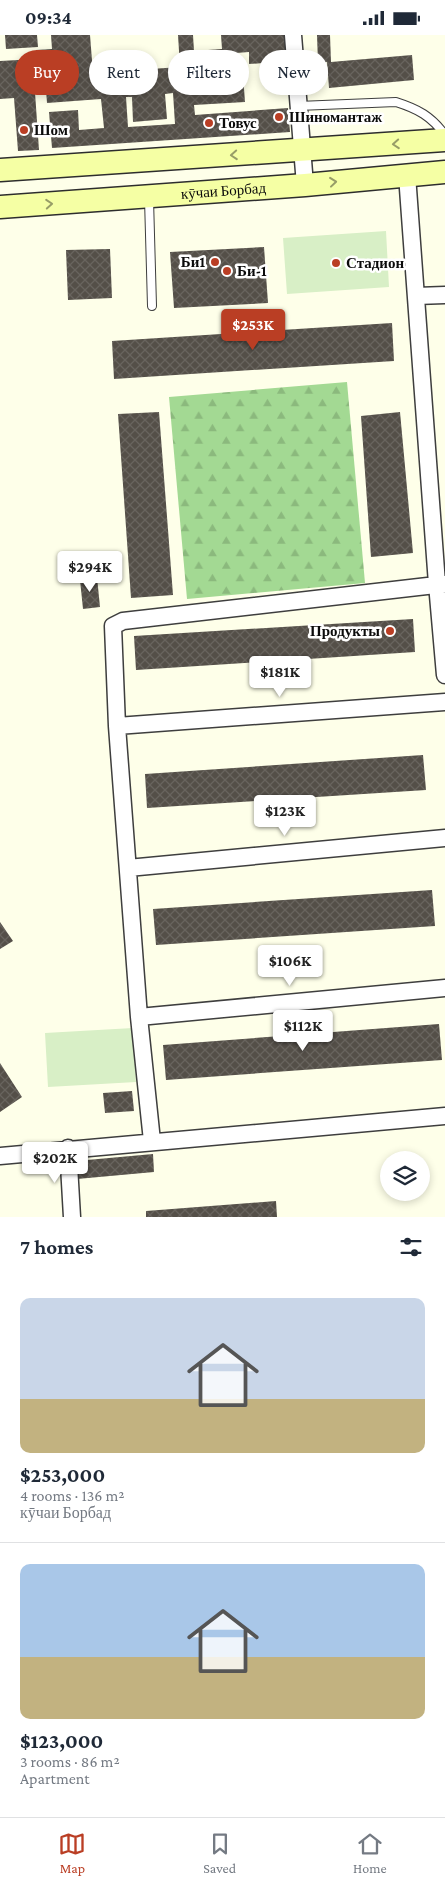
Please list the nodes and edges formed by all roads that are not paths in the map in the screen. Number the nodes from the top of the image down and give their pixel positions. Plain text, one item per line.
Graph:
1 (293, 35) edge
2 (298, 106) junction
3 (445, 135) edge
4 (445, 141) edge
5 (302, 150) junction
6 (0, 170) edge
7 (445, 172) edge
8 (407, 175) junction
9 (305, 185) junction
10 (149, 197) junction
11 (0, 207) edge
12 (445, 295) edge
13 (416, 296) junction
14 (152, 305) dead end
15 (441, 584) edge
16 (445, 675) edge
17 (445, 702) edge
18 (118, 726) junction
19 (445, 838) edge
20 (128, 868) junction
21 (445, 989) edge
22 (139, 1017) junction
23 (445, 1116) edge
24 (152, 1141) junction
25 (68, 1148) junction
26 (0, 1156) edge
27 (72, 1217) edge

1 - 2 street
2 - 3 lane
2 - 5 street
4 -> 5 main road
5 -> 6 main road
5 - 9 street
7 - 8 main road, кӯчаи Борбад
9 -> 8 main road, кӯчаи Борбад
8 - 13 street
9 - 10 main road, кӯчаи Борбад
11 -> 10 main road, кӯчаи Борбад
10 - 14 lane
12 - 13 street
13 - 15 street
15 - 16 street
15 - 18 street
17 - 18 street
18 - 20 street
19 - 20 street
20 - 22 street
21 - 22 street
22 - 24 street
23 - 24 street
24 - 25 street
25 - 26 street
25 - 27 street

